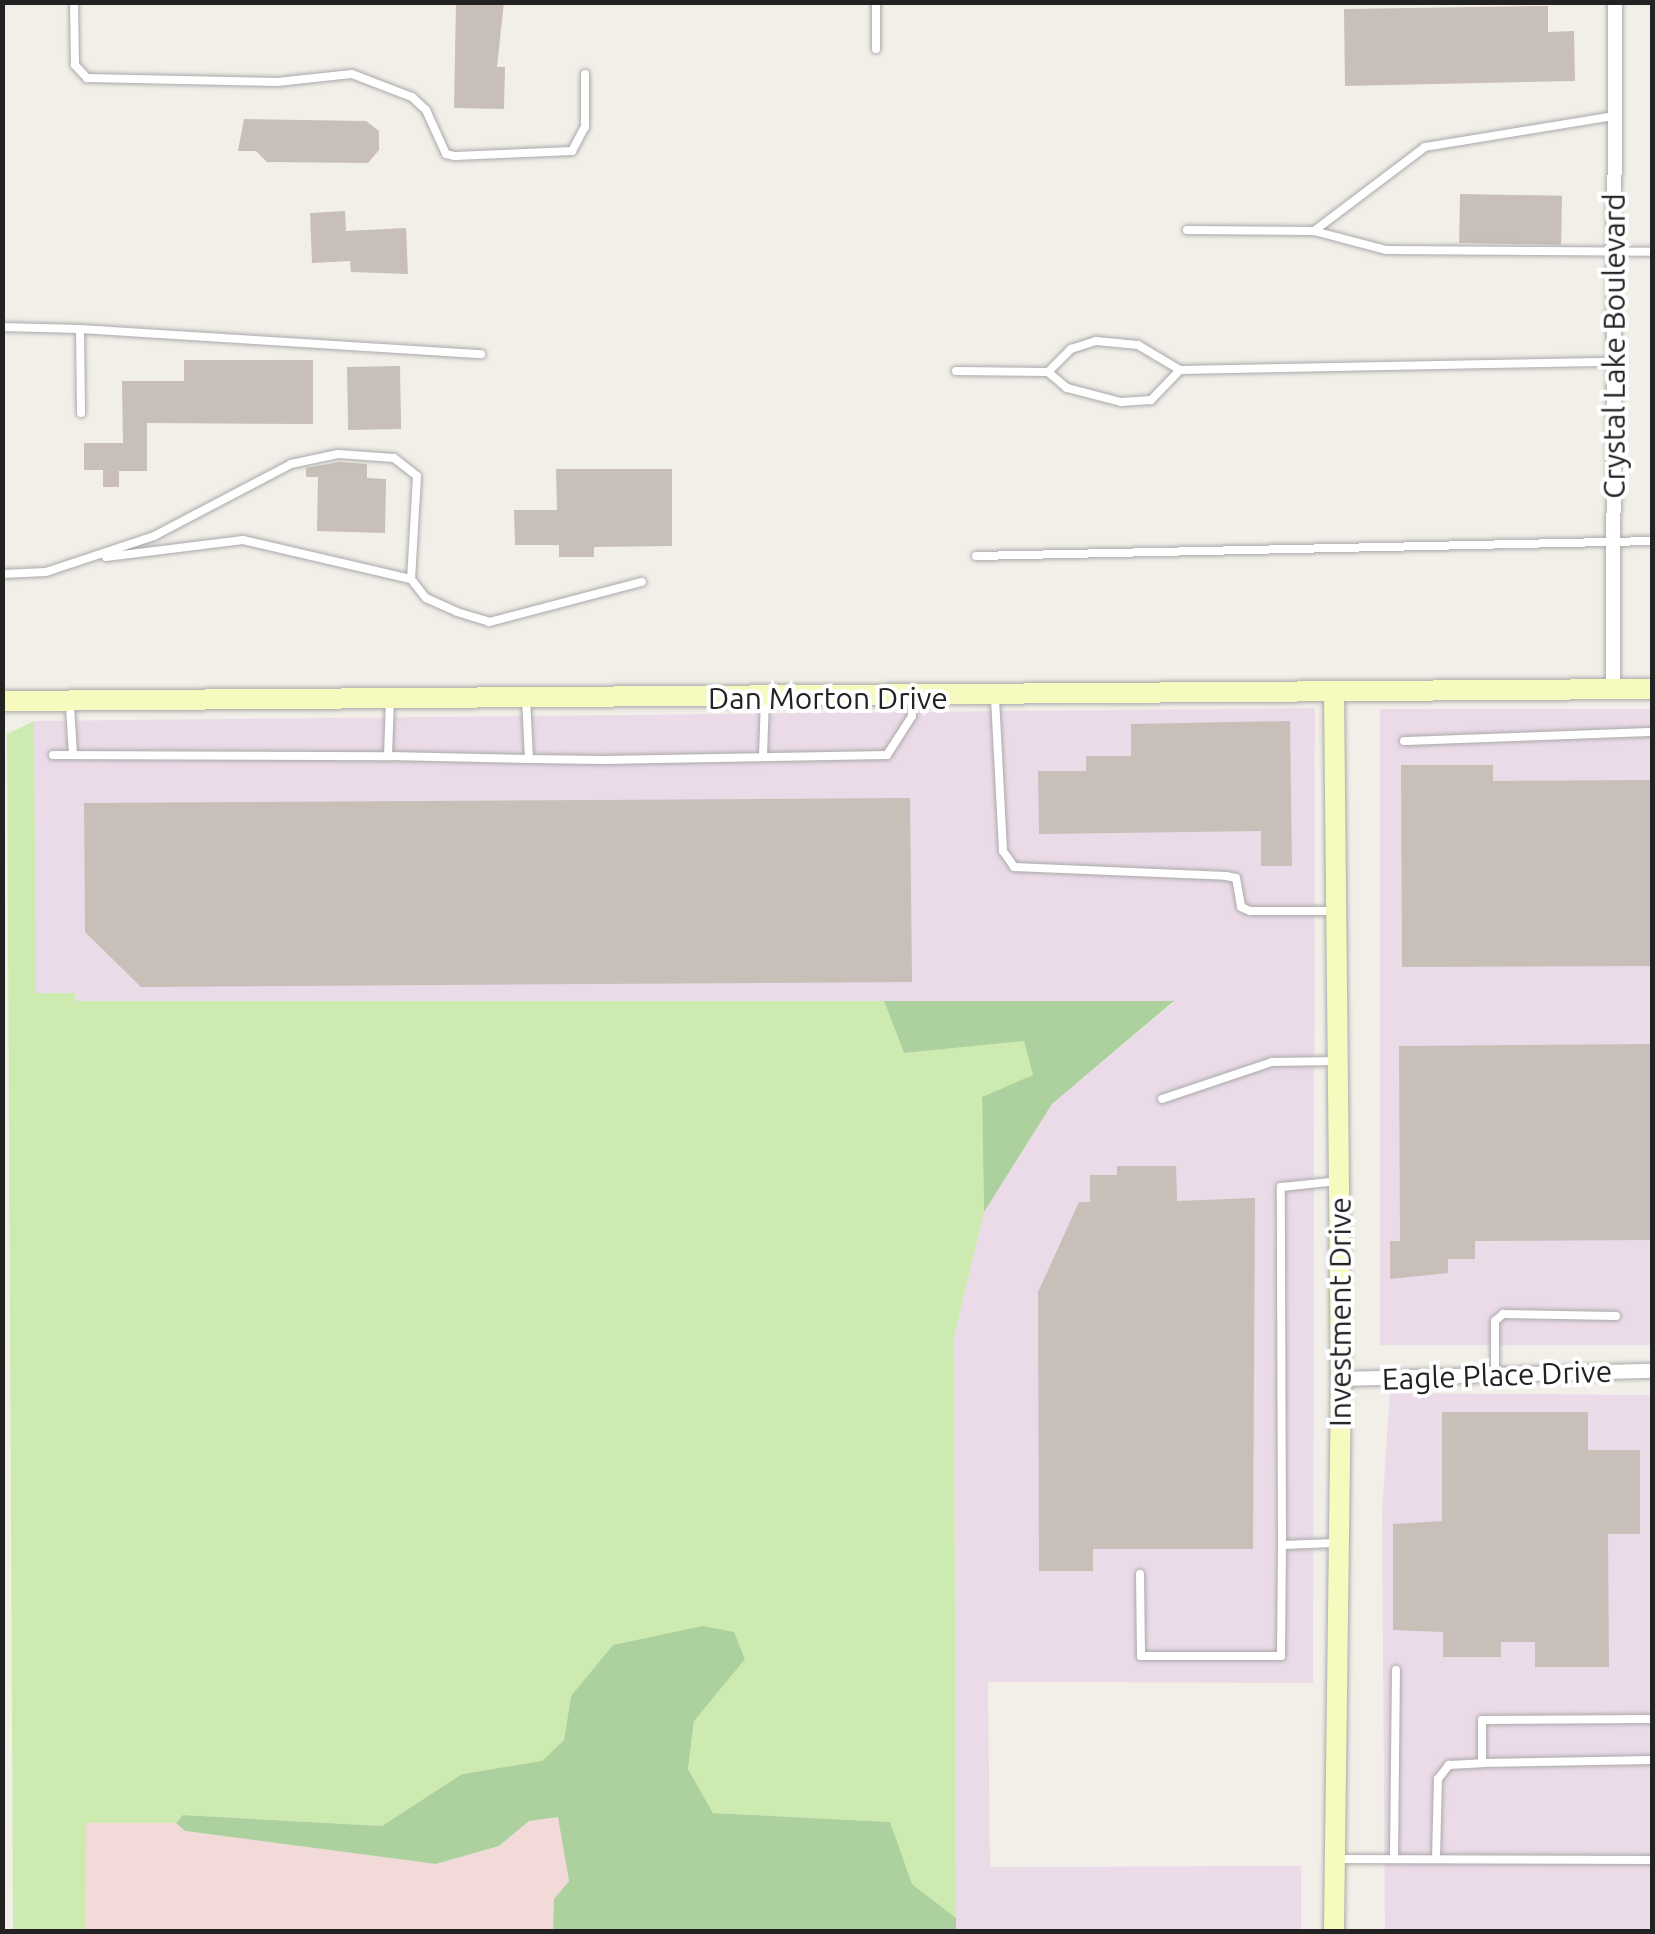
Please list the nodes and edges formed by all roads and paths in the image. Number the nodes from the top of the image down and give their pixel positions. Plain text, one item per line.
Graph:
1 (74, 2) edge
2 (876, 2) edge
3 (1615, 2) edge
4 (876, 49) dead end
5 (585, 74) dead end
6 (1615, 116) junction
7 (1186, 230) dead end
8 (1314, 231) junction
9 (1614, 252) junction
10 (1652, 252) edge
11 (2, 327) edge
12 (80, 329) junction
13 (481, 354) dead end
14 (1614, 362) junction
15 (1180, 370) junction
16 (956, 371) dead end
17 (1048, 372) junction
18 (80, 413) dead end
19 (1652, 541) edge
20 (1614, 543) junction
21 (976, 556) dead end
22 (81, 562) junction
23 (2, 574) edge
24 (411, 579) junction
25 (642, 582) dead end
26 (1613, 689) junction
27 (1652, 689) edge
28 (1334, 692) junction
29 (995, 696) junction
30 (911, 697) junction
31 (526, 698) junction
32 (764, 698) junction
33 (390, 699) junction
34 (70, 700) junction
35 (2, 701) edge
36 (1652, 732) edge
37 (1404, 741) dead end
38 (53, 755) dead end
39 (73, 755) junction
40 (388, 756) junction
41 (764, 756) junction
42 (529, 759) junction
43 (1336, 912) junction
44 (1338, 1061) junction
45 (1162, 1099) dead end
46 (1339, 1181) junction
47 (1616, 1316) dead end
48 (1652, 1372) edge
49 (1495, 1374) junction
50 (1341, 1379) junction
51 (1339, 1543) junction
52 (1282, 1545) junction
53 (1140, 1574) dead end
54 (1396, 1670) dead end
55 (1652, 1719) edge
56 (1652, 1760) edge
57 (1482, 1763) junction
58 (1335, 1858) junction
59 (1394, 1858) junction
60 (1436, 1859) junction
61 (1652, 1860) edge
62 (1334, 1932) edge

1 - 5 lane
2 - 4 lane
3 - 6 street, Crystal Lake Boulevard
6 - 8 lane
6 - 9 street, Crystal Lake Boulevard
7 - 8 lane
8 - 9 lane
9 - 10 lane
9 - 14 street, Crystal Lake Boulevard
11 - 12 lane
12 - 13 lane
12 - 18 lane
14 - 15 lane
14 - 20 street, Crystal Lake Boulevard
15 - 17 lane
15 - 17 lane
16 - 17 lane
19 - 20 lane
20 - 21 lane
20 - 26 street, Crystal Lake Boulevard
22 - 23 lane
22 - 24 lane
22 - 24 lane
24 - 25 lane
26 - 27 street, Dan Morton Drive
26 - 28 street, Dan Morton Drive
28 - 29 street, Dan Morton Drive
28 - 43 street, Investment Drive
29 - 30 street, Dan Morton Drive
29 - 43 lane
30 - 32 street, Dan Morton Drive
30 - 41 lane
31 - 32 street, Dan Morton Drive
31 - 33 street, Dan Morton Drive
31 - 42 lane
32 - 41 lane
33 - 34 street, Dan Morton Drive
33 - 40 lane
34 - 35 street, Dan Morton Drive
34 - 39 lane
36 - 37 lane
38 - 39 lane
39 - 40 lane
40 - 42 lane
41 - 42 lane
43 - 44 street, Investment Drive
44 - 45 lane
44 - 46 street, Investment Drive
46 - 50 street, Investment Drive
46 - 52 lane
47 - 49 lane
48 - 49 street, Eagle Place Drive
49 - 50 street, Eagle Place Drive
50 - 51 street, Investment Drive
51 - 52 lane
51 - 58 street, Investment Drive
52 - 53 lane
54 - 59 lane
55 - 57 lane
56 - 57 lane
57 - 60 lane
58 - 59 lane
58 - 62 street, Investment Drive
59 - 60 lane
60 - 61 lane

